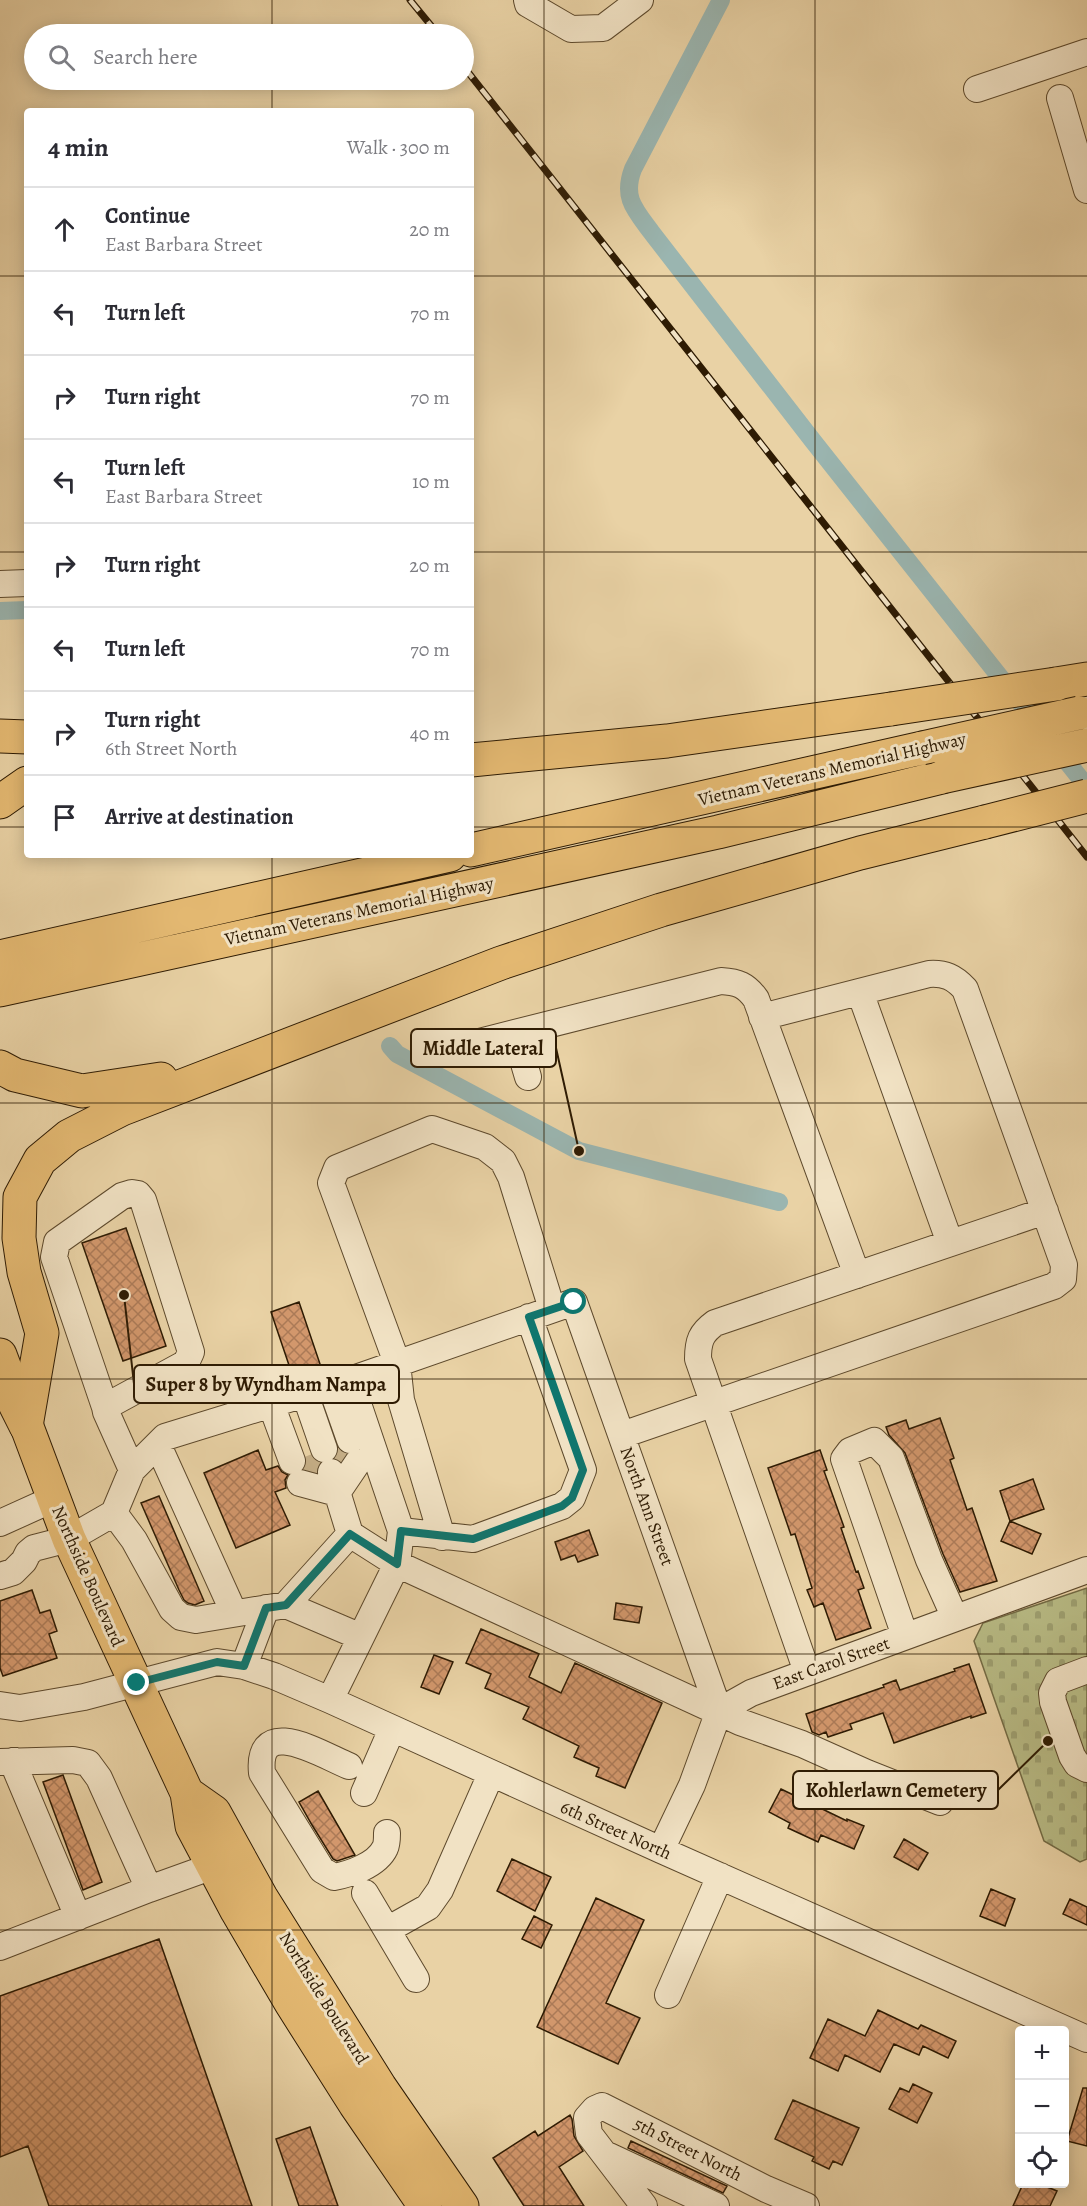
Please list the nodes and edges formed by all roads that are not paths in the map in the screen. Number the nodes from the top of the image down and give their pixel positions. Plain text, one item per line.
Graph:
1 (527, 0) edge
2 (640, 0) edge
3 (1087, 52) edge
4 (977, 89) dead end
5 (1060, 98) dead end
6 (1087, 190) edge
7 (24, 583) edge
8 (0, 584) edge
9 (1072, 682) edge
10 (1083, 712) edge
11 (0, 736) edge
12 (24, 737) edge
13 (1087, 745) edge
14 (474, 760) edge
15 (24, 785) edge
16 (1087, 796) edge
17 (0, 801) edge
18 (474, 849) edge
19 (437, 858) edge
20 (0, 957) edge
21 (0, 990) edge
22 (860, 992) junction
23 (762, 1017) junction
24 (515, 1033) junction
25 (478, 1042) dead end
26 (264, 1055) junction
27 (0, 1067) edge
28 (528, 1077) dead end
29 (1045, 1211) junction
30 (950, 1243) junction
31 (857, 1275) junction
32 (552, 1310) junction
33 (0, 1355) edge
34 (397, 1364) junction
35 (0, 1374) edge
36 (310, 1392) junction
37 (714, 1404) junction
38 (105, 1407) junction
39 (26, 1426) junction
40 (622, 1435) junction
41 (158, 1445) junction
42 (327, 1464) junction
43 (132, 1470) junction
44 (53, 1499) junction
45 (114, 1513) junction
46 (0, 1523) edge
47 (401, 1531) junction
48 (350, 1534) junction
49 (442, 1537) junction
50 (69, 1539) junction
51 (397, 1564) junction
52 (1087, 1570) edge
53 (0, 1576) edge
54 (276, 1606) junction
55 (234, 1613) junction
56 (955, 1618) junction
57 (361, 1636) junction
58 (904, 1636) junction
59 (244, 1666) junction
60 (1087, 1670) edge
61 (807, 1672) junction
62 (137, 1683) junction
63 (330, 1700) junction
64 (0, 1705) edge
65 (719, 1711) junction
66 (392, 1729) junction
67 (7, 1761) edge
68 (349, 1766) dead end
69 (1087, 1769) edge
70 (491, 1774) junction
71 (187, 1793) junction
72 (364, 1793) dead end
73 (940, 1802) dead end
74 (387, 1833) dead end
75 (661, 1850) junction
76 (213, 1866) junction
77 (720, 1876) junction
78 (149, 1889) junction
79 (365, 1893) dead end
80 (78, 1917) junction
81 (387, 1930) junction
82 (0, 1947) edge
83 (416, 1979) dead end
84 (668, 1995) dead end
85 (1087, 2039) edge
86 (606, 2155) junction
87 (762, 2197) edge
88 (425, 2206) edge
89 (462, 2206) edge
90 (644, 2206) edge
91 (716, 2206) edge
92 (806, 2206) edge

1 - 2 street
3 - 4 street
5 - 6 street
7 - 8 street
9 - 14 main road, bridge
10 - 18 main road, Vietnam Veterans Memorial Highway, bridge
11 - 12 main road
13 - 21 main road, Vietnam Veterans Memorial Highway, bridge
15 - 17 main road
16 - 26 main road, bridge
19 - 20 main road, Vietnam Veterans Memorial Highway
22 - 23 street
22 - 29 street
22 - 30 street
23 - 24 street
23 - 31 street
24 - 25 street
24 - 28 street
26 - 27 main road
26 - 39 main road
29 - 30 street
29 - 37 street
30 - 31 street
31 - 37 street
32 - 34 street
32 - 34 street
32 - 40 street, North Ann Street
32 - 49 street
33 - 39 main road, Northside Boulevard
34 - 36 street
34 - 49 street
35 - 39 main road
36 - 41 street
36 - 42 street
36 - 42 street
36 - 47 street
37 - 40 street
37 - 61 street
38 - 38 street
38 - 43 street
39 - 44 main road, Northside Boulevard
40 - 65 street, North Ann Street
41 - 43 street
41 - 55 street
42 - 48 street
43 - 45 street
44 - 46 street
44 - 50 main road, Northside Boulevard
45 - 50 street
45 - 55 street
47 - 49 street
47 - 51 street
48 - 51 street
48 - 54 street
50 - 53 street
50 - 62 main road, Northside Boulevard
51 - 57 street
51 - 65 street
52 - 56 street, East Carol Street
54 - 55 street
54 - 57 street
54 - 59 street
56 - 58 street, East Carol Street
56 - 58 street
57 - 63 street
58 - 61 street, East Carol Street
59 - 62 street, 6th Street North
59 - 63 street, 6th Street North
60 - 69 street
61 - 65 street, East Carol Street
62 - 64 street, 6th Street North
62 - 71 main road, Northside Boulevard
63 - 66 street, 6th Street North
65 - 73 street
65 - 75 street
66 - 70 street, 6th Street North
66 - 72 street
67 - 78 street
67 - 80 street
68 - 74 street
70 - 75 street, 6th Street North
70 - 81 street
71 - 76 main road, Northside Boulevard
71 - 89 main road, Northside Boulevard
75 - 77 street, 6th Street North
76 - 78 street
76 - 88 main road, Northside Boulevard
77 - 84 street
77 - 85 street, 6th Street North
78 - 80 street
79 - 81 street
80 - 82 street
81 - 83 street
86 - 87 street, 5th Street North
86 - 90 street
86 - 91 street
87 - 92 street, 5th Street North

